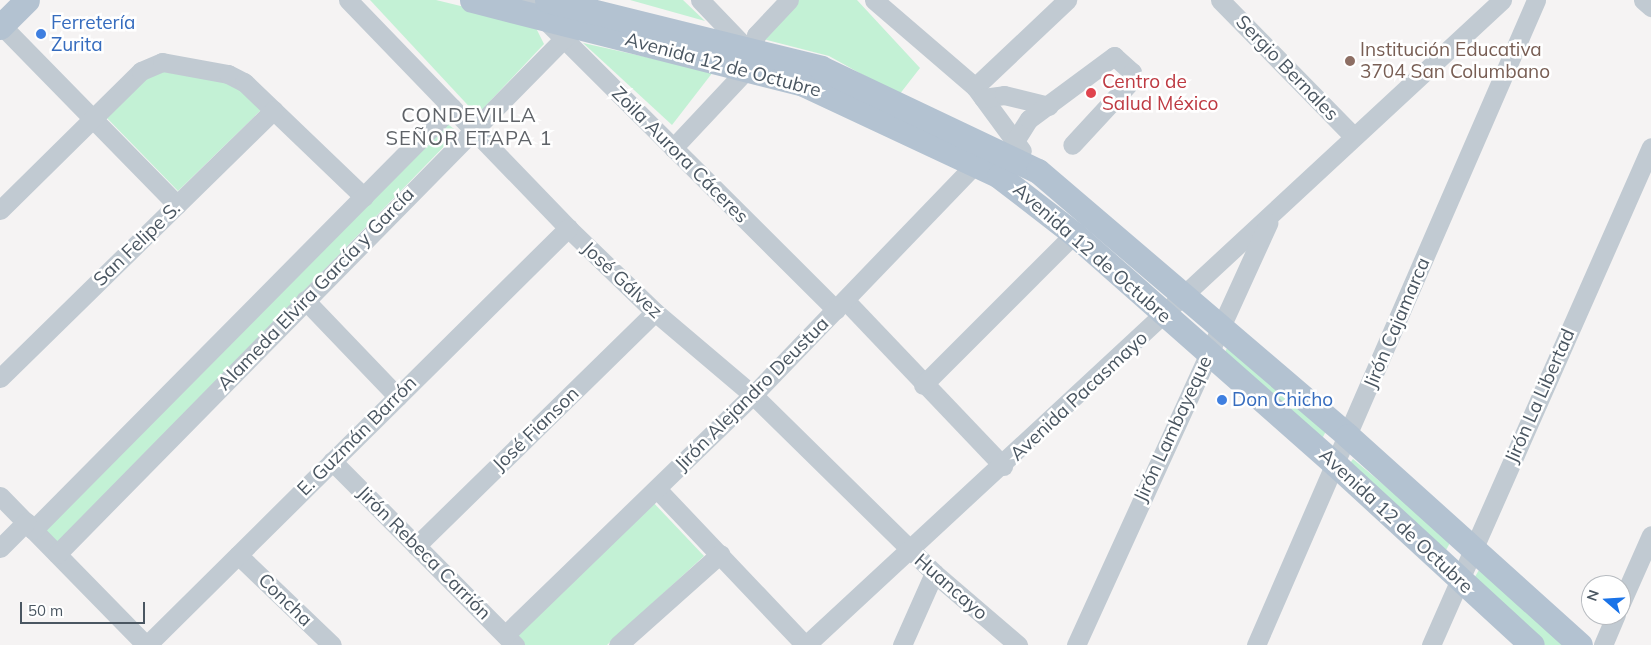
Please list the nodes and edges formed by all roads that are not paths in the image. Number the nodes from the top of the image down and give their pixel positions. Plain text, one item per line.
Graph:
1 (27, 0) edge
2 (348, 0) edge
3 (472, 0) edge
4 (700, 0) edge
5 (789, 0) edge
6 (1067, 0) edge
7 (1220, 0) edge
8 (1502, 0) edge
9 (1536, 0) edge
10 (1643, 0) edge
11 (878, 2) edge
12 (538, 6) edge
13 (1651, 7) edge
14 (0, 26) edge
15 (570, 33) junction
16 (748, 55) junction
17 (979, 92) junction
18 (1049, 106) junction
19 (452, 107) junction
20 (274, 110) junction
21 (92, 118) junction
22 (474, 128) junction
23 (1353, 136) junction
24 (1015, 141) junction
25 (1072, 145) dead end
26 (1651, 147) edge
27 (672, 148) junction
28 (984, 155) junction
29 (1038, 171) junction
30 (364, 197) junction
31 (177, 205) junction
32 (0, 210) edge
33 (1272, 213) junction
34 (568, 228) junction
35 (1074, 234) junction
36 (1186, 296) junction
37 (305, 300) junction
38 (841, 306) junction
39 (655, 312) junction
40 (1165, 316) junction
41 (1220, 326) junction
42 (1207, 354) junction
43 (0, 378) edge
44 (923, 385) junction
45 (753, 395) junction
46 (398, 397) junction
47 (1348, 436) junction
48 (332, 461) junction
49 (1336, 465) junction
50 (1003, 466) junction
51 (657, 489) junction
52 (0, 496) edge
53 (29, 526) junction
54 (1651, 534) edge
55 (416, 546) junction
56 (0, 548) edge
57 (1472, 548) junction
58 (908, 549) junction
59 (57, 554) junction
60 (720, 554) junction
61 (238, 555) junction
62 (934, 573) junction
63 (1459, 580) junction
64 (1631, 580) edge
65 (1612, 625) edge
66 (510, 640) edge
67 (326, 643) edge
68 (147, 645) edge
69 (618, 645) edge
70 (805, 645) edge
71 (902, 645) edge
72 (1018, 645) edge
73 (1076, 645) edge
74 (1256, 645) edge
75 (1431, 645) edge
76 (1532, 645) edge
77 (1580, 645) edge
78 (1603, 645) edge

1 - 14 main road
2 - 19 street, José Gálvez
3 - 12 main road, Avenida 12 de Octubre
4 - 16 street
5 - 16 street
6 - 17 street
7 - 23 street, Sergio Bernales
8 - 23 street, Avenida Pacasmayo
9 - 47 street, Jirón Cajamarca
10 - 13 street
11 - 17 street
12 - 15 main road, Avenida 12 de Octubre
12 - 16 main road, Avenida 12 de Octubre
14 - 21 street
15 - 16 main road, Avenida 12 de Octubre
15 - 22 street, Alameda Elvira García y García
15 - 27 street, Zoila Aurora Cáceres
16 - 27 street
16 - 28 main road, Avenida 12 de Octubre
17 - 18 street
17 - 24 street
18 - 24 street
18 - 25 street
19 - 22 street, José Gálvez
19 - 30 street, Alameda Elvira García y García
20 - 21 street
20 - 30 street
20 - 31 street, San Felipe S.
21 - 31 street
21 - 32 street
22 - 34 street, José Gálvez
22 - 37 street, Alameda Elvira García y García
23 - 33 street, Avenida Pacasmayo
24 - 29 street
26 - 57 street, Jirón La Libertad
27 - 38 street, Zoila Aurora Cáceres
28 - 29 main road, Avenida 12 de Octubre
28 - 35 main road, Avenida 12 de Octubre
28 - 38 street, Jirón Alejandro Deustua
29 - 36 main road, Avenida 12 de Octubre
30 - 53 street, Alameda Elvira García y García
31 - 43 street, San Felipe S.
33 - 36 street, Avenida Pacasmayo
33 - 41 street, Jirón Lambayeque
34 - 39 street, José Gálvez
34 - 46 street, E. Guzmán Barrón
35 - 40 main road, Avenida 12 de Octubre
35 - 44 street
36 - 40 street, Avenida Pacasmayo
36 - 41 main road, Avenida 12 de Octubre
37 - 46 street
37 - 59 street, Alameda Elvira García y García
38 - 44 street, Zoila Aurora Cáceres
38 - 45 street, Jirón Alejandro Deustua
39 - 45 street, José Gálvez
39 - 55 street, José Fianson
40 - 42 main road, Avenida 12 de Octubre
40 - 50 street, Avenida Pacasmayo
41 - 42 street, Jirón Lambayeque
41 - 47 main road, Avenida 12 de Octubre
42 - 49 main road, Avenida 12 de Octubre
42 - 73 street, Jirón Lambayeque
44 - 50 street, Zoila Aurora Cáceres
45 - 51 street, Jirón Alejandro Deustua
45 - 58 street, José Gálvez
46 - 48 street, E. Guzmán Barrón
47 - 49 street, Jirón Cajamarca
47 - 57 main road, Avenida 12 de Octubre
48 - 55 street, Jirón Rebeca Carrión
48 - 61 street, E. Guzmán Barrón
49 - 63 main road, Avenida 12 de Octubre
49 - 74 street, Jirón Cajamarca
50 - 58 street, Avenida Pacasmayo
51 - 60 street
51 - 66 street, Jirón Alejandro Deustua
52 - 53 street
53 - 56 street, Alameda Elvira García y García
53 - 59 street
54 - 64 street
55 - 66 street, Jirón Rebeca Carrión
57 - 63 street, Jirón La Libertad
57 - 77 main road, Avenida 12 de Octubre
58 - 62 street, Huancayo
58 - 70 street, Avenida Pacasmayo
59 - 68 street
60 - 69 street
60 - 70 street
61 - 67 street, Concha
61 - 68 street, E. Guzmán Barrón
62 - 71 street
62 - 72 street, Huancayo
63 - 75 street, Jirón La Libertad
63 - 76 main road, Avenida 12 de Octubre
65 - 78 street

